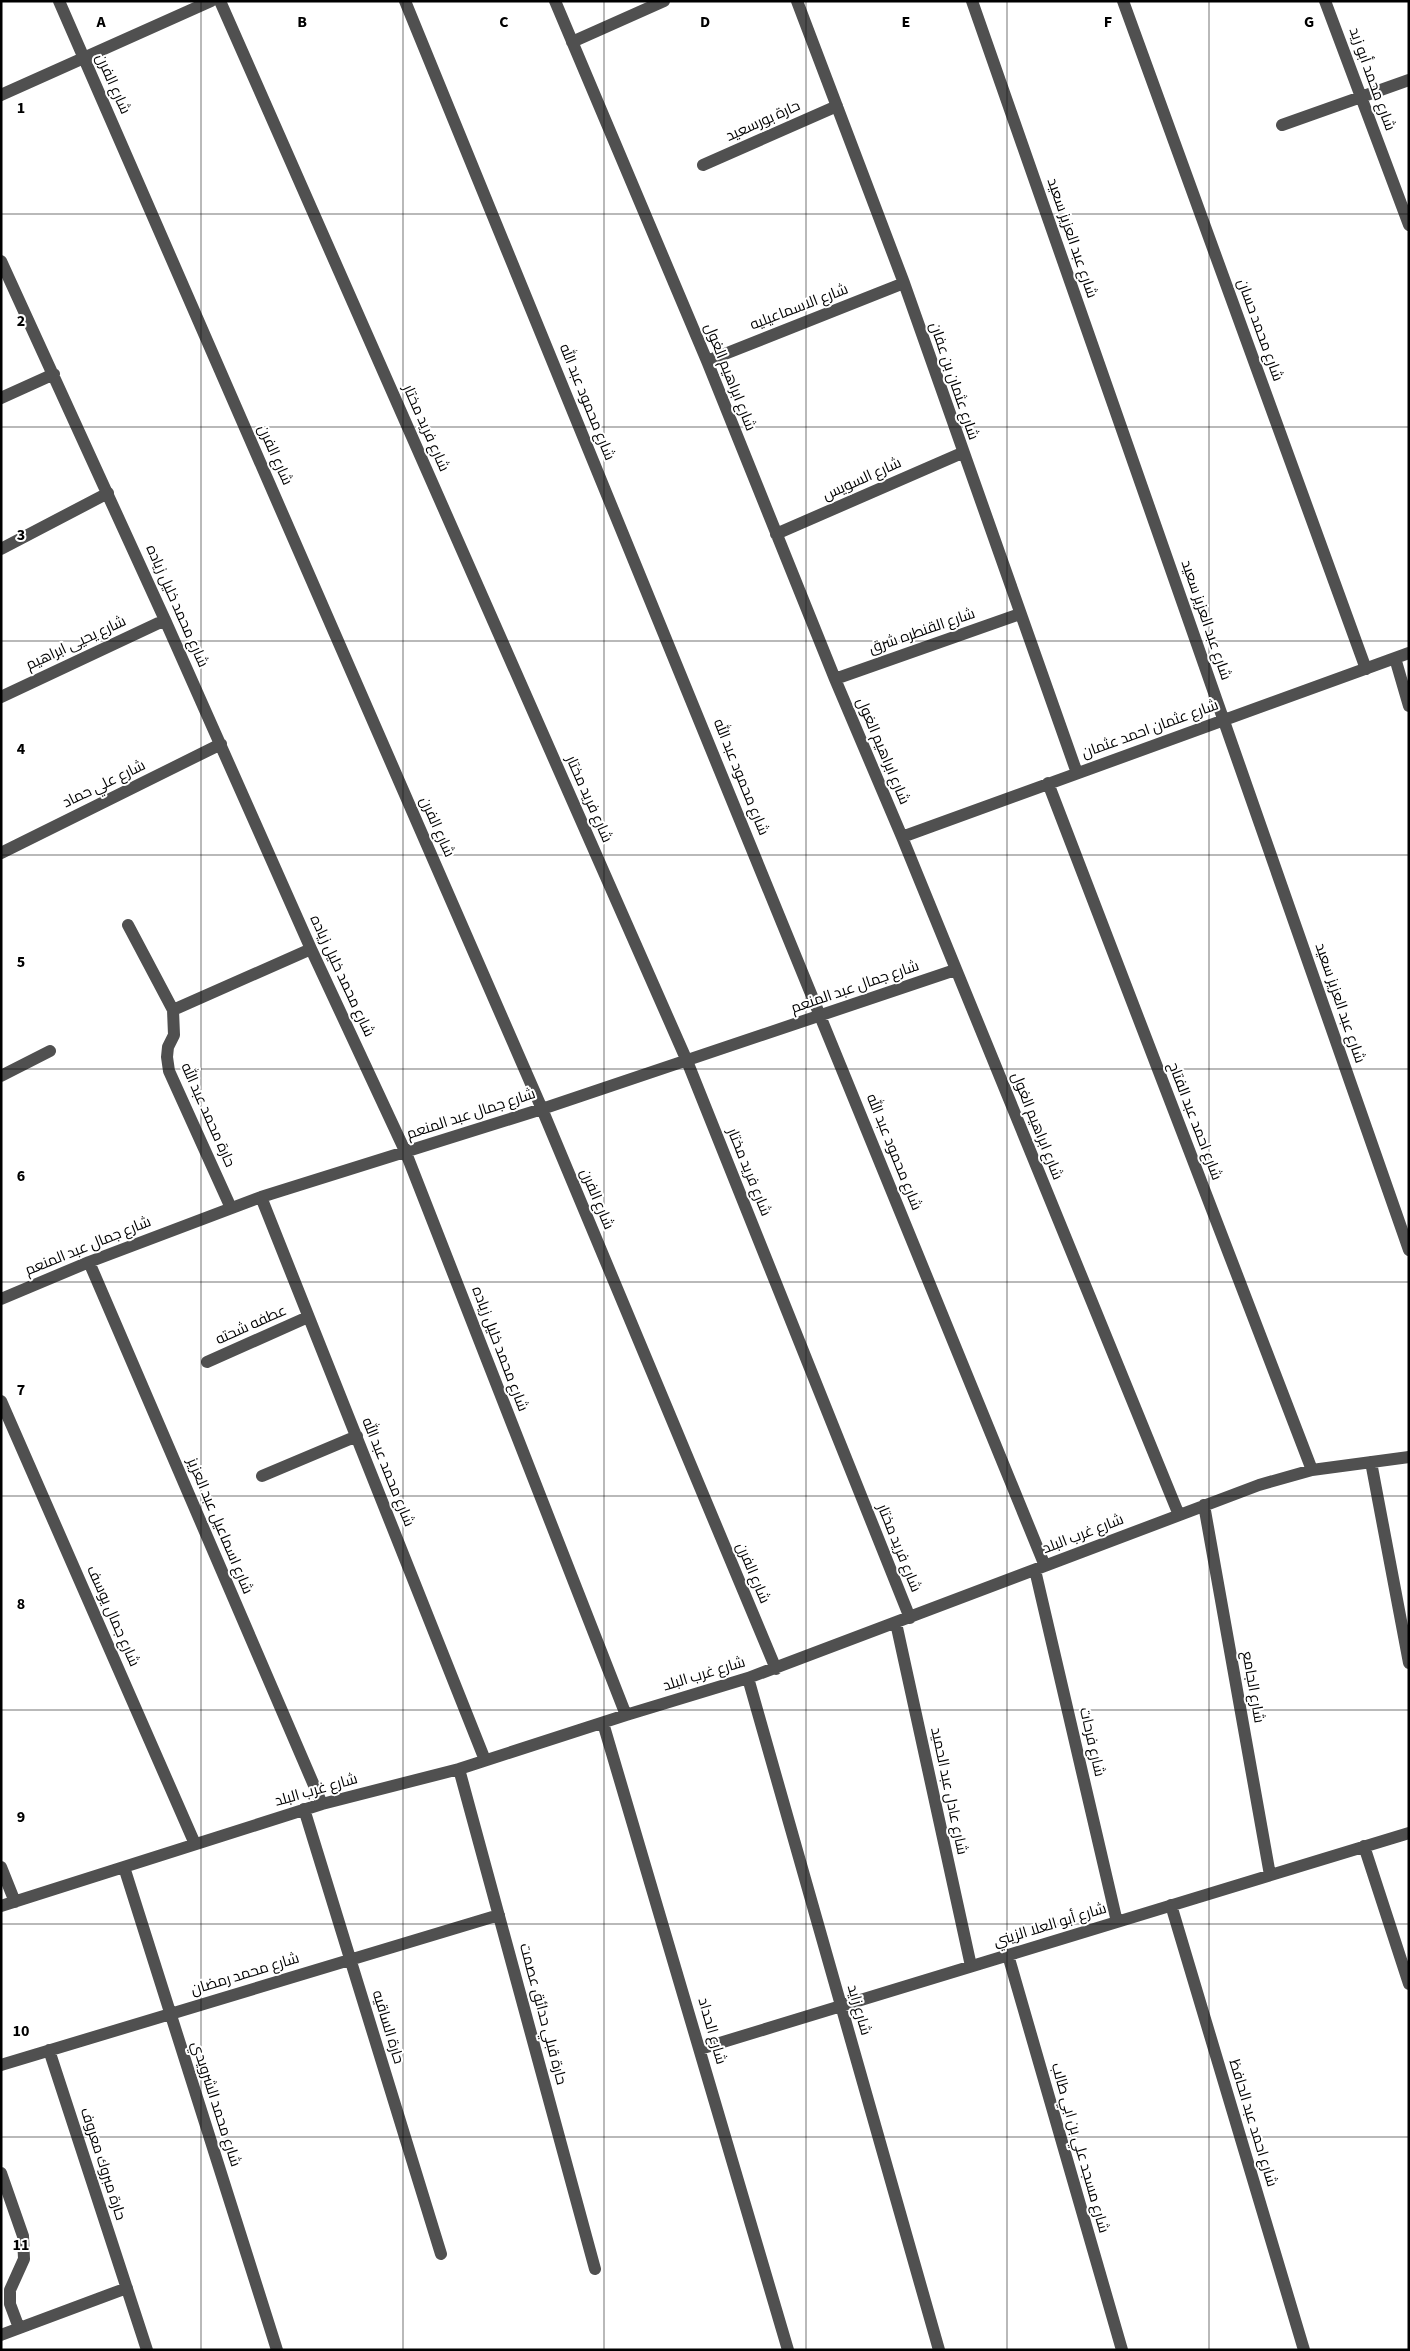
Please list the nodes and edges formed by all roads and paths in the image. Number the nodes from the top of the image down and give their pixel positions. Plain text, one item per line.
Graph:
1 (59, 1) edge
2 (211, 1) edge
3 (220, 1) edge
4 (405, 1) edge
5 (555, 1) edge
6 (664, 1) edge
7 (797, 1) edge
8 (972, 1) edge
9 (1123, 1) edge
10 (1325, 1) edge
11 (572, 42) junction
12 (84, 57) junction
13 (1409, 80) edge
14 (1, 95) edge
15 (1361, 97) junction
16 (836, 106) junction
17 (1282, 125) dead end
18 (703, 165) dead end
19 (1409, 225) edge
20 (1, 261) edge
21 (904, 283) junction
22 (707, 361) junction
23 (54, 374) junction
24 (1, 398) edge
25 (962, 453) junction
26 (108, 493) junction
27 (776, 534) junction
28 (1, 549) edge
29 (1020, 614) junction
30 (165, 620) junction
31 (1409, 653) edge
32 (1394, 658) junction
33 (1366, 669) junction
34 (834, 679) junction
35 (1, 697) edge
36 (1409, 706) edge
37 (1224, 719) junction
38 (221, 744) junction
39 (1077, 773) junction
40 (1048, 783) junction
41 (902, 837) junction
42 (1, 853) edge
43 (128, 925) dead end
44 (311, 949) junction
45 (955, 970) junction
46 (173, 1010) junction
47 (821, 1015) junction
48 (50, 1051) dead end
49 (687, 1061) junction
50 (1, 1076) edge
51 (542, 1109) junction
52 (406, 1153) junction
53 (261, 1196) junction
54 (231, 1208) junction
55 (1409, 1250) edge
56 (89, 1262) junction
57 (1, 1299) edge
58 (308, 1317) junction
59 (207, 1362) dead end
60 (1, 1401) edge
61 (357, 1436) junction
62 (1409, 1457) edge
63 (1371, 1462) junction
64 (1312, 1470) junction
65 (262, 1476) dead end
66 (1204, 1505) junction
67 (1179, 1515) junction
68 (1040, 1568) junction
69 (910, 1618) junction
70 (896, 1623) junction
71 (1409, 1663) edge
72 (776, 1669) junction
73 (748, 1678) junction
74 (626, 1715) junction
75 (603, 1723) junction
76 (485, 1760) junction
77 (458, 1769) junction
78 (322, 1804) junction
79 (304, 1810) junction
80 (1409, 1833) edge
81 (195, 1844) junction
82 (1364, 1846) junction
83 (1, 1867) edge
84 (124, 1867) junction
85 (1270, 1875) junction
86 (15, 1902) junction
87 (1, 1906) edge
88 (1171, 1906) junction
89 (499, 1915) junction
90 (1117, 1922) junction
91 (1008, 1955) junction
92 (350, 1960) junction
93 (971, 1966) junction
94 (1409, 1984) edge
95 (841, 2006) junction
96 (170, 2014) junction
97 (700, 2049) junction
98 (50, 2050) junction
99 (1, 2065) edge
100 (1, 2173) edge
101 (441, 2254) dead end
102 (595, 2269) dead end
103 (126, 2288) junction
104 (19, 2328) junction
105 (1, 2335) edge
106 (147, 2350) edge
107 (277, 2350) edge
108 (788, 2350) edge
109 (939, 2350) edge
110 (1122, 2350) edge
111 (1304, 2350) edge

1 - 12 street, شارع الفرن
2 - 12 street
3 - 49 street, شارع فريد مختار
4 - 47 street, شارع محمود عبد الله
5 - 11 street, شارع ابراهيم الغول
6 - 11 street
7 - 16 street, شارع عثمان بن عفان
8 - 37 street, شارع عبد العزيز سعيد
9 - 33 street, شارع محمد حسان
10 - 15 street, شارع محمد أبو زيد
11 - 22 street, شارع ابراهيم الغول
12 - 14 street
12 - 51 street, شارع الفرن
13 - 15 street
15 - 17 street
15 - 19 street, شارع محمد أبو زيد
16 - 18 street, حارة بورسعيد
16 - 21 street, شارع عثمان بن عفان
20 - 23 street, شارع محمد خليل زياده
21 - 22 street, شارع الاسماعيليه
21 - 25 street, شارع عثمان بن عفان
22 - 27 street, شارع ابراهيم الغول
23 - 24 street
23 - 26 street, شارع محمد خليل زياده
25 - 27 street, شارع السويس
25 - 29 street, شارع عثمان بن عفان
26 - 28 street
26 - 30 street, شارع محمد خليل زياده
27 - 34 street, شارع ابراهيم الغول
29 - 34 street, شارع القنطره شرق
29 - 39 street, شارع عثمان بن عفان
30 - 35 street, شارع يحيى ابراهيم
30 - 38 street, شارع محمد خليل زياده
31 - 32 street, شارع عثمان احمد عثمان
32 - 33 street, شارع عثمان احمد عثمان
32 - 36 street
33 - 37 street, شارع عثمان احمد عثمان
34 - 41 street, شارع ابراهيم الغول
37 - 39 street, شارع عثمان احمد عثمان
37 - 55 street, شارع عبد العزيز سعيد
38 - 42 street, شارع علي حماد
38 - 44 street, شارع محمد خليل زياده
39 - 40 street, شارع عثمان احمد عثمان
40 - 41 street, شارع عثمان احمد عثمان
40 - 64 street, شارع احمد عبد الفتاح
41 - 45 street, شارع ابراهيم الغول
43 - 46 street, حارة محمد عبد الله
44 - 46 street
44 - 52 street, شارع محمد خليل زياده
45 - 47 street, شارع جمال عبد المنعم
45 - 67 street, شارع ابراهيم الغول
46 - 54 street, حارة محمد عبد الله
47 - 49 street, شارع جمال عبد المنعم
47 - 68 street, شارع محمود عبد الله
48 - 50 street
49 - 51 street, شارع جمال عبد المنعم
49 - 69 street, شارع فريد مختار
51 - 52 street, شارع جمال عبد المنعم
51 - 72 street, شارع الفرن
52 - 53 street, شارع جمال عبد المنعم
52 - 74 street, شارع محمد خليل زياده
53 - 54 street, شارع جمال عبد المنعم
53 - 58 street, شارع محمد عبد الله
54 - 56 street, شارع جمال عبد المنعم
56 - 57 street, شارع جمال عبد المنعم
56 - 78 street, شارع اسماعيل عبد العزيز
58 - 59 street, عطفه شحته
58 - 61 street, شارع محمد عبد الله
60 - 81 street, شارع جمال يوسف
61 - 65 street
61 - 76 street, شارع محمد عبد الله
62 - 63 street, شارع غرب البلد
63 - 64 street, شارع غرب البلد
63 - 71 street
64 - 66 street, شارع غرب البلد
66 - 67 street, شارع غرب البلد
66 - 85 street, شارع الجامع
67 - 68 street, شارع غرب البلد
68 - 69 street, شارع غرب البلد
68 - 90 street, شارع فرحات
69 - 70 street, شارع غرب البلد
70 - 72 street, شارع غرب البلد
70 - 93 street, شارع عادل عبد الحميد
72 - 73 street, شارع غرب البلد
73 - 74 street, شارع غرب البلد
73 - 95 street, شارع زايد
74 - 75 street, شارع غرب البلد
75 - 76 street, شارع غرب البلد
75 - 97 street, شارع الحداد
76 - 77 street, شارع غرب البلد
77 - 78 street, شارع غرب البلد
77 - 89 street, حارة قبلي حدائق عصمت
78 - 79 street, شارع غرب البلد
79 - 81 street, شارع غرب البلد
79 - 92 street, حارة الساقيه
80 - 82 street, شارع أبو العلا الزيني
81 - 84 street, شارع غرب البلد
82 - 85 street, شارع أبو العلا الزيني
82 - 94 street
83 - 86 street
84 - 86 street, شارع غرب البلد
84 - 96 street, شارع محمد الشرويدي
85 - 88 street, شارع أبو العلا الزيني
86 - 87 street, شارع غرب البلد
88 - 90 street, شارع أبو العلا الزيني
88 - 111 street, شارع احمد عبد الحافظ
89 - 92 street, شارع محمد رمضان
89 - 102 street, حارة قبلي حدائق عصمت
90 - 91 street, شارع أبو العلا الزيني
91 - 93 street, شارع أبو العلا الزيني
91 - 110 street, شارع مسجد علي بن ابي طالب
92 - 96 street, شارع محمد رمضان
92 - 101 street, حارة الساقيه
93 - 95 street, شارع أبو العلا الزيني
95 - 97 street, شارع أبو العلا الزيني
95 - 109 street, شارع زايد
96 - 98 street, شارع محمد رمضان
96 - 107 street, شارع محمد الشرويدي
97 - 108 street, شارع الحداد
98 - 99 street, شارع محمد رمضان
98 - 103 street, حارة مبروك معروف
100 - 104 street
103 - 104 street
103 - 106 street, حارة مبروك معروف
104 - 105 street

